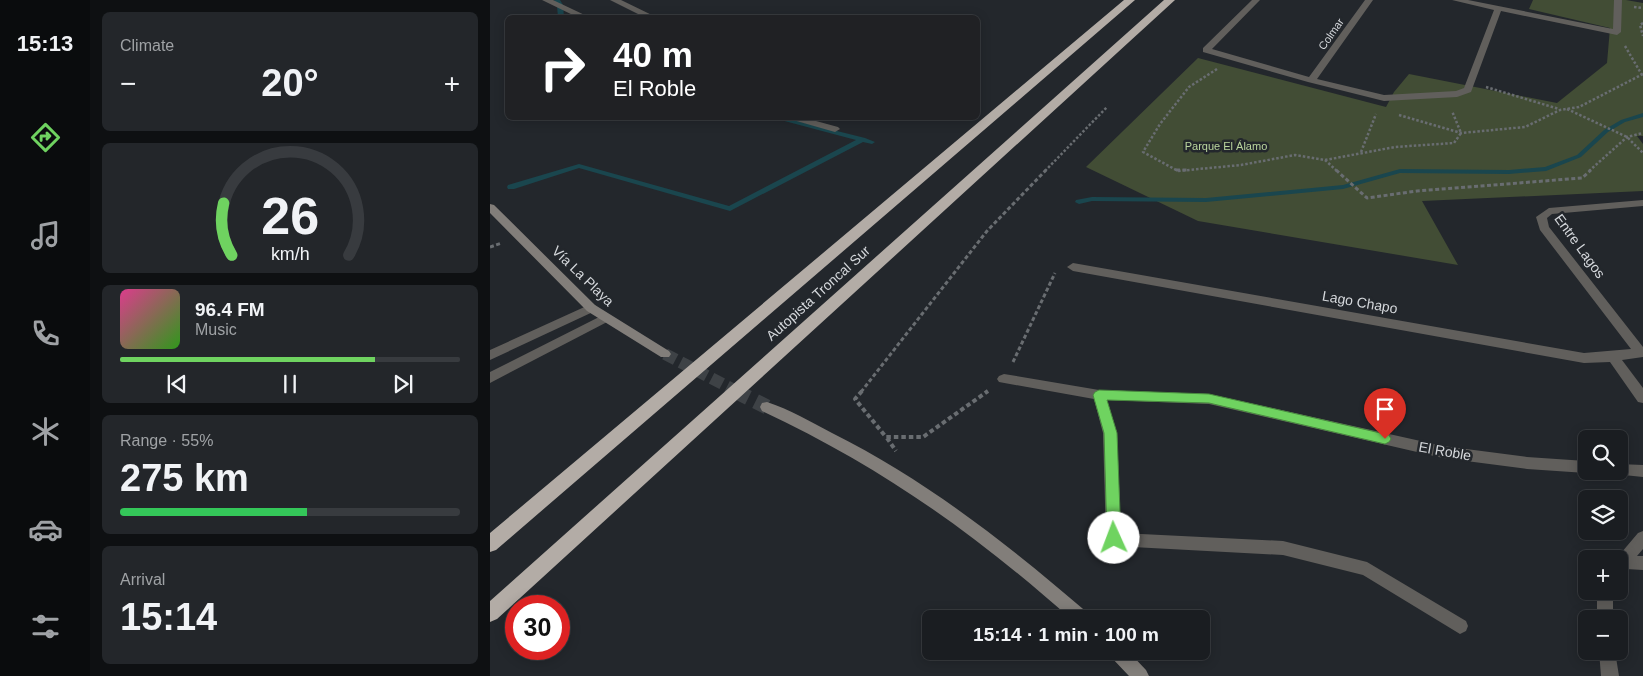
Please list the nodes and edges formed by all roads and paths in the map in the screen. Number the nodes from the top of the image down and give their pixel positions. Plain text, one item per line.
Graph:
1 (546, 0) edge
2 (614, 0) edge
3 (1130, 0) edge
4 (1170, 0) edge
5 (1176, 0) edge
6 (1256, 0) edge
7 (1369, 0) edge
8 (1456, 0) edge
9 (1618, 0) edge
10 (1498, 9) junction
11 (580, 15) edge
12 (647, 15) edge
13 (1643, 23) edge
14 (1144, 24) junction
15 (1617, 32) junction
16 (1643, 36) edge
17 (1214, 73) dead end
18 (1643, 75) edge
19 (1312, 80) junction
20 (1470, 82) junction
21 (1384, 98) junction
22 (1107, 107) dead end
23 (1566, 108) dead end
24 (1560, 110) dead end
25 (804, 120) edge
26 (835, 128) dead end
27 (1461, 133) dead end
28 (1643, 133) edge
29 (1627, 137) junction
30 (1361, 152) junction
31 (1643, 153) edge
32 (1325, 160) junction
33 (1643, 203) edge
34 (490, 207) edge
35 (1073, 267) joint
36 (591, 308) junction
37 (605, 318) junction
38 (1642, 352) edge
39 (665, 354) tunnel mouth
40 (490, 355) edge
41 (1612, 357) junction
42 (490, 378) edge
43 (1004, 379) junction
44 (1099, 395) junction
45 (1643, 398) edge
46 (767, 407) tunnel mouth
47 (1578, 466) edge
48 (1628, 470) edge
49 (1643, 471) edge
50 (1643, 538) edge
51 (490, 544) edge
52 (1628, 555) edge
53 (1643, 563) edge
54 (1628, 564) edge
55 (1073, 610) edge
56 (490, 613) edge
57 (1460, 626) dead end
58 (1125, 660) edge
59 (1608, 660) edge
60 (1140, 676) edge
61 (1610, 676) edge

1 - 11 street
2 - 12 street
3 - 51 highway, Autopista Troncal Sur
4 - 14 highway, Autopista Troncal Sur
5 - 14 highway
6 - 19 street
7 - 19 street, Colmar
8 - 10 street
9 - 15 street
10 - 15 street
10 - 20 street
13 - 16 path
14 - 56 highway, Autopista Troncal Sur
15 - 18 path
17 - 32 path
19 - 21 street
20 - 21 street
20 - 24 path
21 - 30 path
22 - 43 path
23 - 29 path
25 - 26 street
27 - 30 path
28 - 29 path
29 - 31 path
29 - 32 path
30 - 32 path
33 - 38 street, Entre Lagos
34 - 36 main road, Vía La Playa
35 - 41 street, Lago Chapo
35 - 43 path
36 - 37 main road, Vía La Playa
36 - 40 street
37 - 39 main road, Vía La Playa
37 - 42 street
38 - 41 street, Lago Chapo
41 - 45 street
43 - 44 street, El Roble
44 - 47 street, El Roble
44 - 57 street
46 - 55 main road
48 - 49 street
50 - 52 street
53 - 54 street
58 - 60 main road
59 - 61 street

